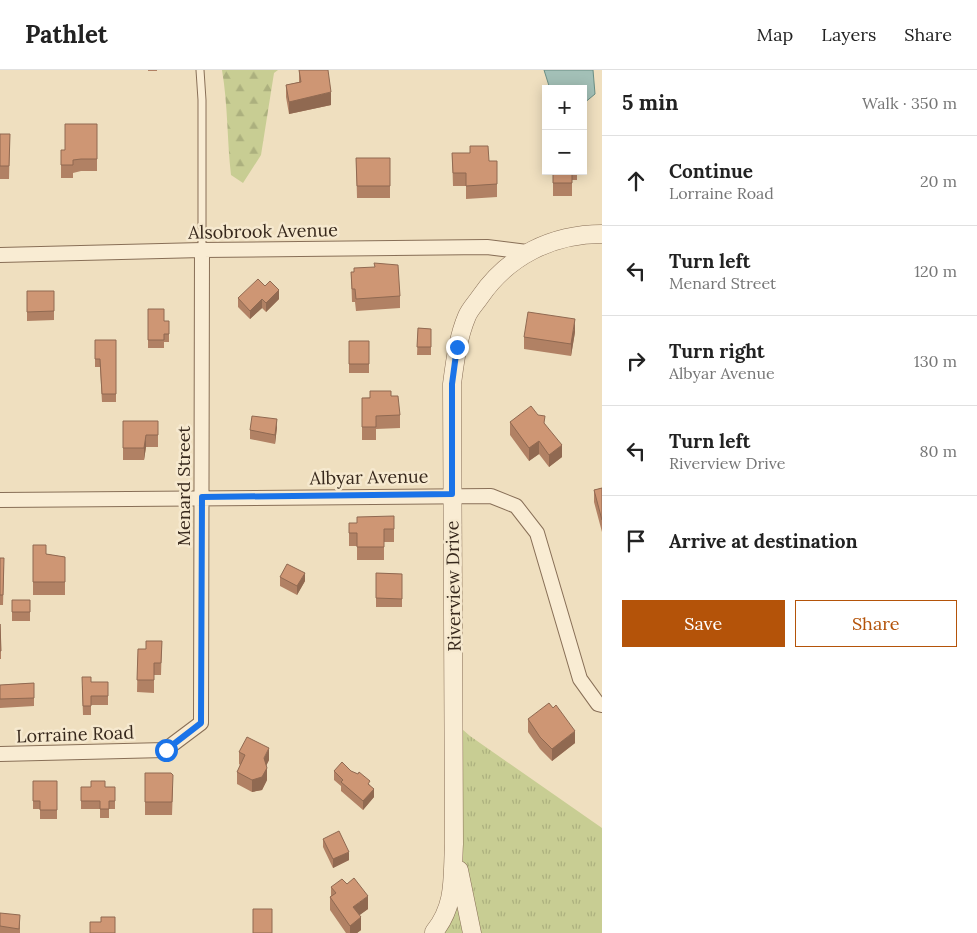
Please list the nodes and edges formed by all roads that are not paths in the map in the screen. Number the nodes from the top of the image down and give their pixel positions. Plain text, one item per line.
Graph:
1 (200, 70) edge
2 (602, 234) edge
3 (202, 250) junction
4 (527, 252) junction
5 (0, 255) edge
6 (452, 494) junction
7 (202, 497) junction
8 (0, 500) edge
9 (602, 705) edge
10 (201, 723) joint
11 (0, 754) edge
12 (454, 844) junction
13 (433, 932) edge
14 (468, 933) edge
15 (472, 933) edge

1 - 3 lane
2 - 4 street, Riverview Drive
3 - 4 street, Alsobrook Avenue
3 - 5 street, Alsobrook Avenue
3 - 7 street, Menard Street
4 - 6 street, Riverview Drive
6 - 7 street, Albyar Avenue
6 - 9 street, Albyar Avenue
6 - 12 street, Riverview Drive
7 - 8 street, Albyar Avenue
7 - 10 street, Menard Street
10 - 11 street, Lorraine Road
12 - 13 street, Riverview Drive
12 - 15 street, Riverview Drive
13 - 14 street, Riverview Drive

